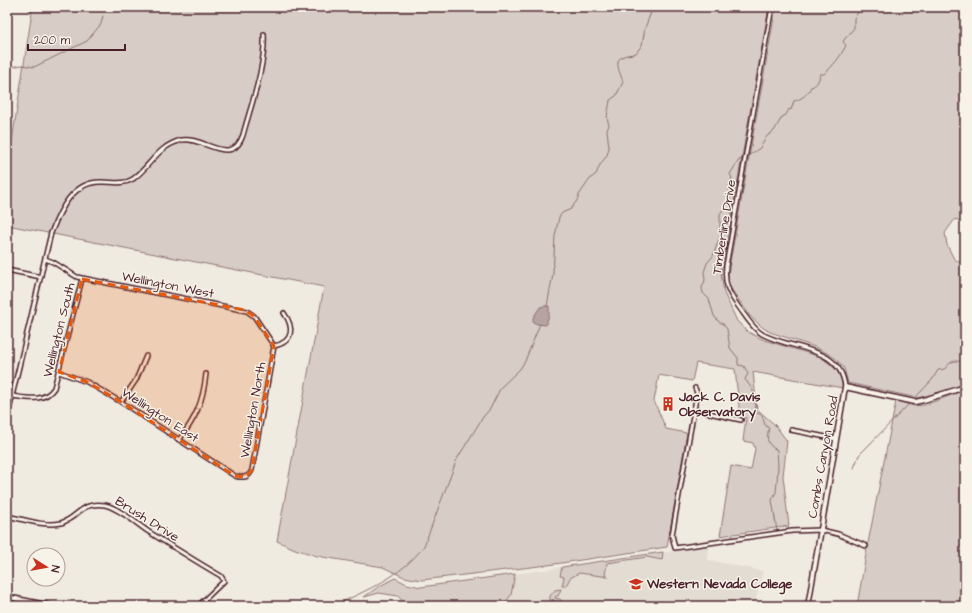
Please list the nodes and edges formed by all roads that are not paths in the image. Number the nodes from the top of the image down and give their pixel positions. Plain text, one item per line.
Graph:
1 (772, 7) edge
2 (264, 34) dead end
3 (45, 259) junction
4 (7, 270) edge
5 (41, 277) junction
6 (82, 279) junction
7 (284, 313) dead end
8 (274, 346) junction
9 (146, 356) dead end
10 (59, 372) junction
11 (206, 374) dead end
12 (845, 387) junction
13 (965, 387) edge
14 (695, 388) dead end
15 (9, 396) edge
16 (121, 402) junction
17 (695, 410) junction
18 (7, 416) edge
19 (741, 420) dead end
20 (791, 430) dead end
21 (836, 439) junction
22 (179, 440) junction
23 (247, 477) joint
24 (7, 516) edge
25 (821, 530) junction
26 (866, 546) dead end
27 (7, 597) edge
28 (50, 606) edge
29 (198, 606) edge
30 (808, 606) edge

1 - 12 street, Timberline Drive
2 - 3 street
3 - 5 street
3 - 6 street, Wellington West
4 - 5 street
5 - 15 street
6 - 8 street, Wellington West
6 - 10 street, Wellington South
7 - 8 street
8 - 23 street, Wellington North
9 - 16 street
10 - 15 street, Wellington South
10 - 16 street, Wellington East
11 - 22 street
12 - 13 street, Combs Canyon Road
12 - 21 street, Combs Canyon Road
14 - 17 street
15 - 18 street
16 - 22 street, Wellington East
17 - 19 street
17 - 25 street
20 - 21 street
21 - 25 street, Combs Canyon Road
22 - 23 street, Wellington East
24 - 29 street, Brush Drive
25 - 26 street
25 - 30 street, Combs Canyon Road
27 - 28 street

